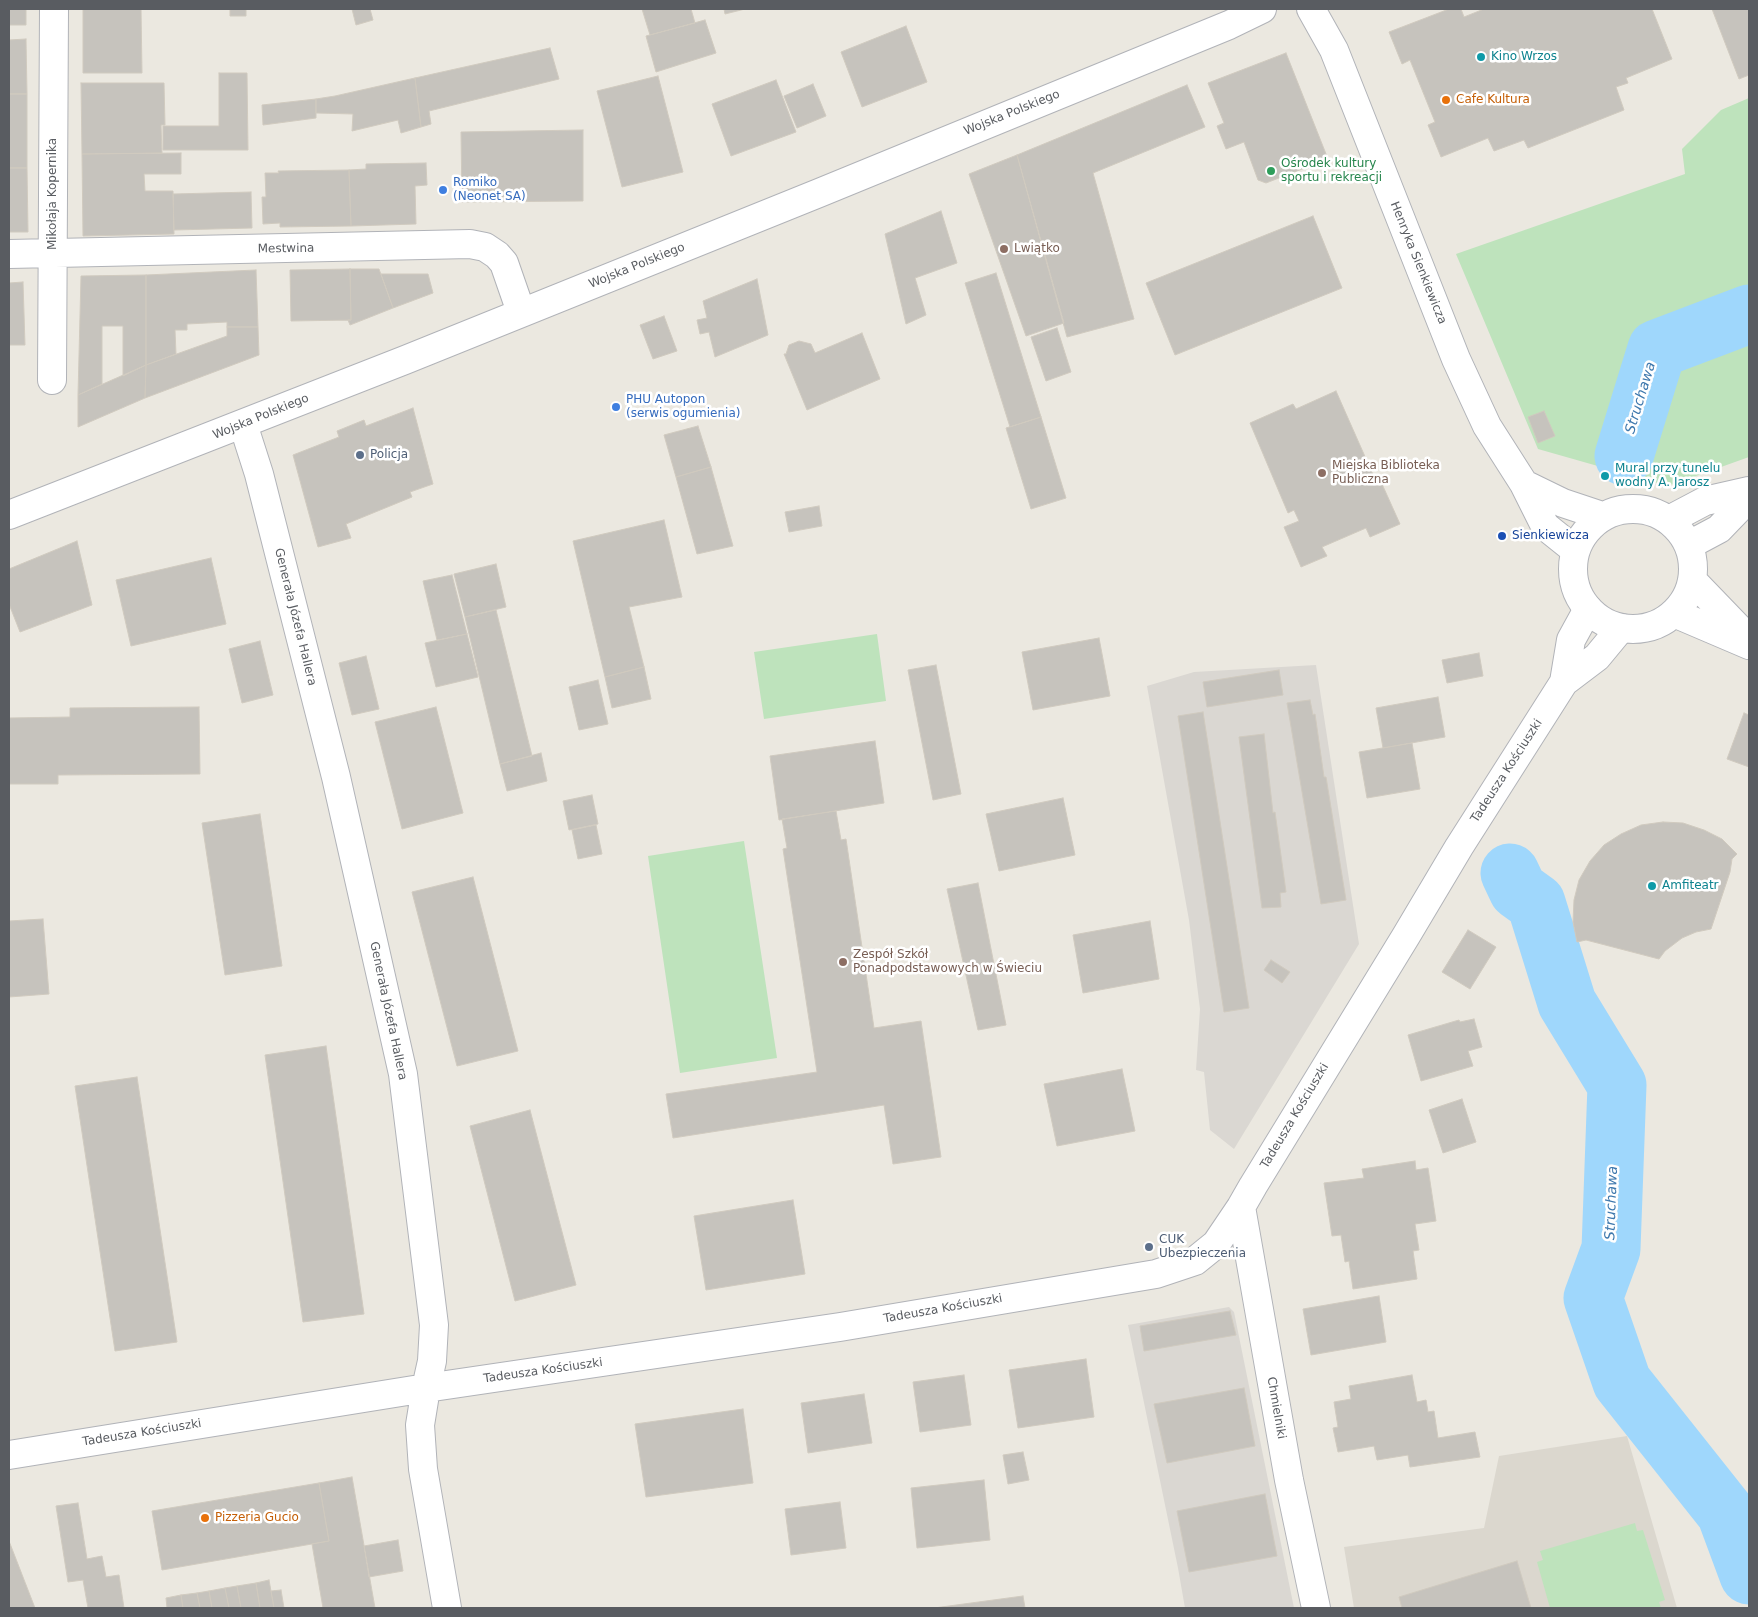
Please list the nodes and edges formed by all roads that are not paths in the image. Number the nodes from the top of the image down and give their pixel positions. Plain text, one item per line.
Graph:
1 (54, 9) edge
2 (1262, 9) edge
3 (1311, 9) edge
4 (9, 254) edge
5 (53, 254) junction
6 (522, 312) junction
7 (52, 380) dead end
8 (243, 424) junction
9 (1524, 484) junction
10 (1749, 490) edge
11 (1749, 498) edge
12 (9, 515) edge
13 (1602, 516) junction
14 (1669, 520) junction
15 (1689, 545) junction
16 (1575, 550) junction
17 (1692, 580) junction
18 (1588, 609) junction
19 (1674, 613) junction
20 (1621, 628) junction
21 (1749, 639) edge
22 (1749, 645) edge
23 (1564, 682) junction
24 (1241, 1207) junction
25 (426, 1388) junction
26 (9, 1455) edge
27 (447, 1608) edge
28 (1316, 1608) edge

1 - 5 street, Mikołaja Kopernika
2 - 6 street, Wojska Polskiego
3 - 9 street, Henryka Sienkiewicza
4 - 5 street, Mestwina
5 - 6 street, Mestwina
5 - 7 street, Mikołaja Kopernika
6 - 8 street, Wojska Polskiego
8 - 12 street, Wojska Polskiego
8 - 25 street, Generała Józefa Hallera
9 - 13 street
9 - 16 street, Henryka Sienkiewicza
10 - 14 street
11 - 15 street
13 - 14 street
13 - 16 street
14 - 15 street
15 - 17 street
16 - 18 street
17 - 19 street
17 - 21 street
18 - 20 street
18 - 23 street, Tadeusza Kościuszki
19 - 20 street
19 - 22 street
20 - 23 street, Tadeusza Kościuszki
23 - 24 street, Tadeusza Kościuszki
24 - 25 street, Tadeusza Kościuszki
24 - 28 street, Chmielniki
25 - 26 street, Tadeusza Kościuszki
25 - 27 street, Generała Józefa Hallera

